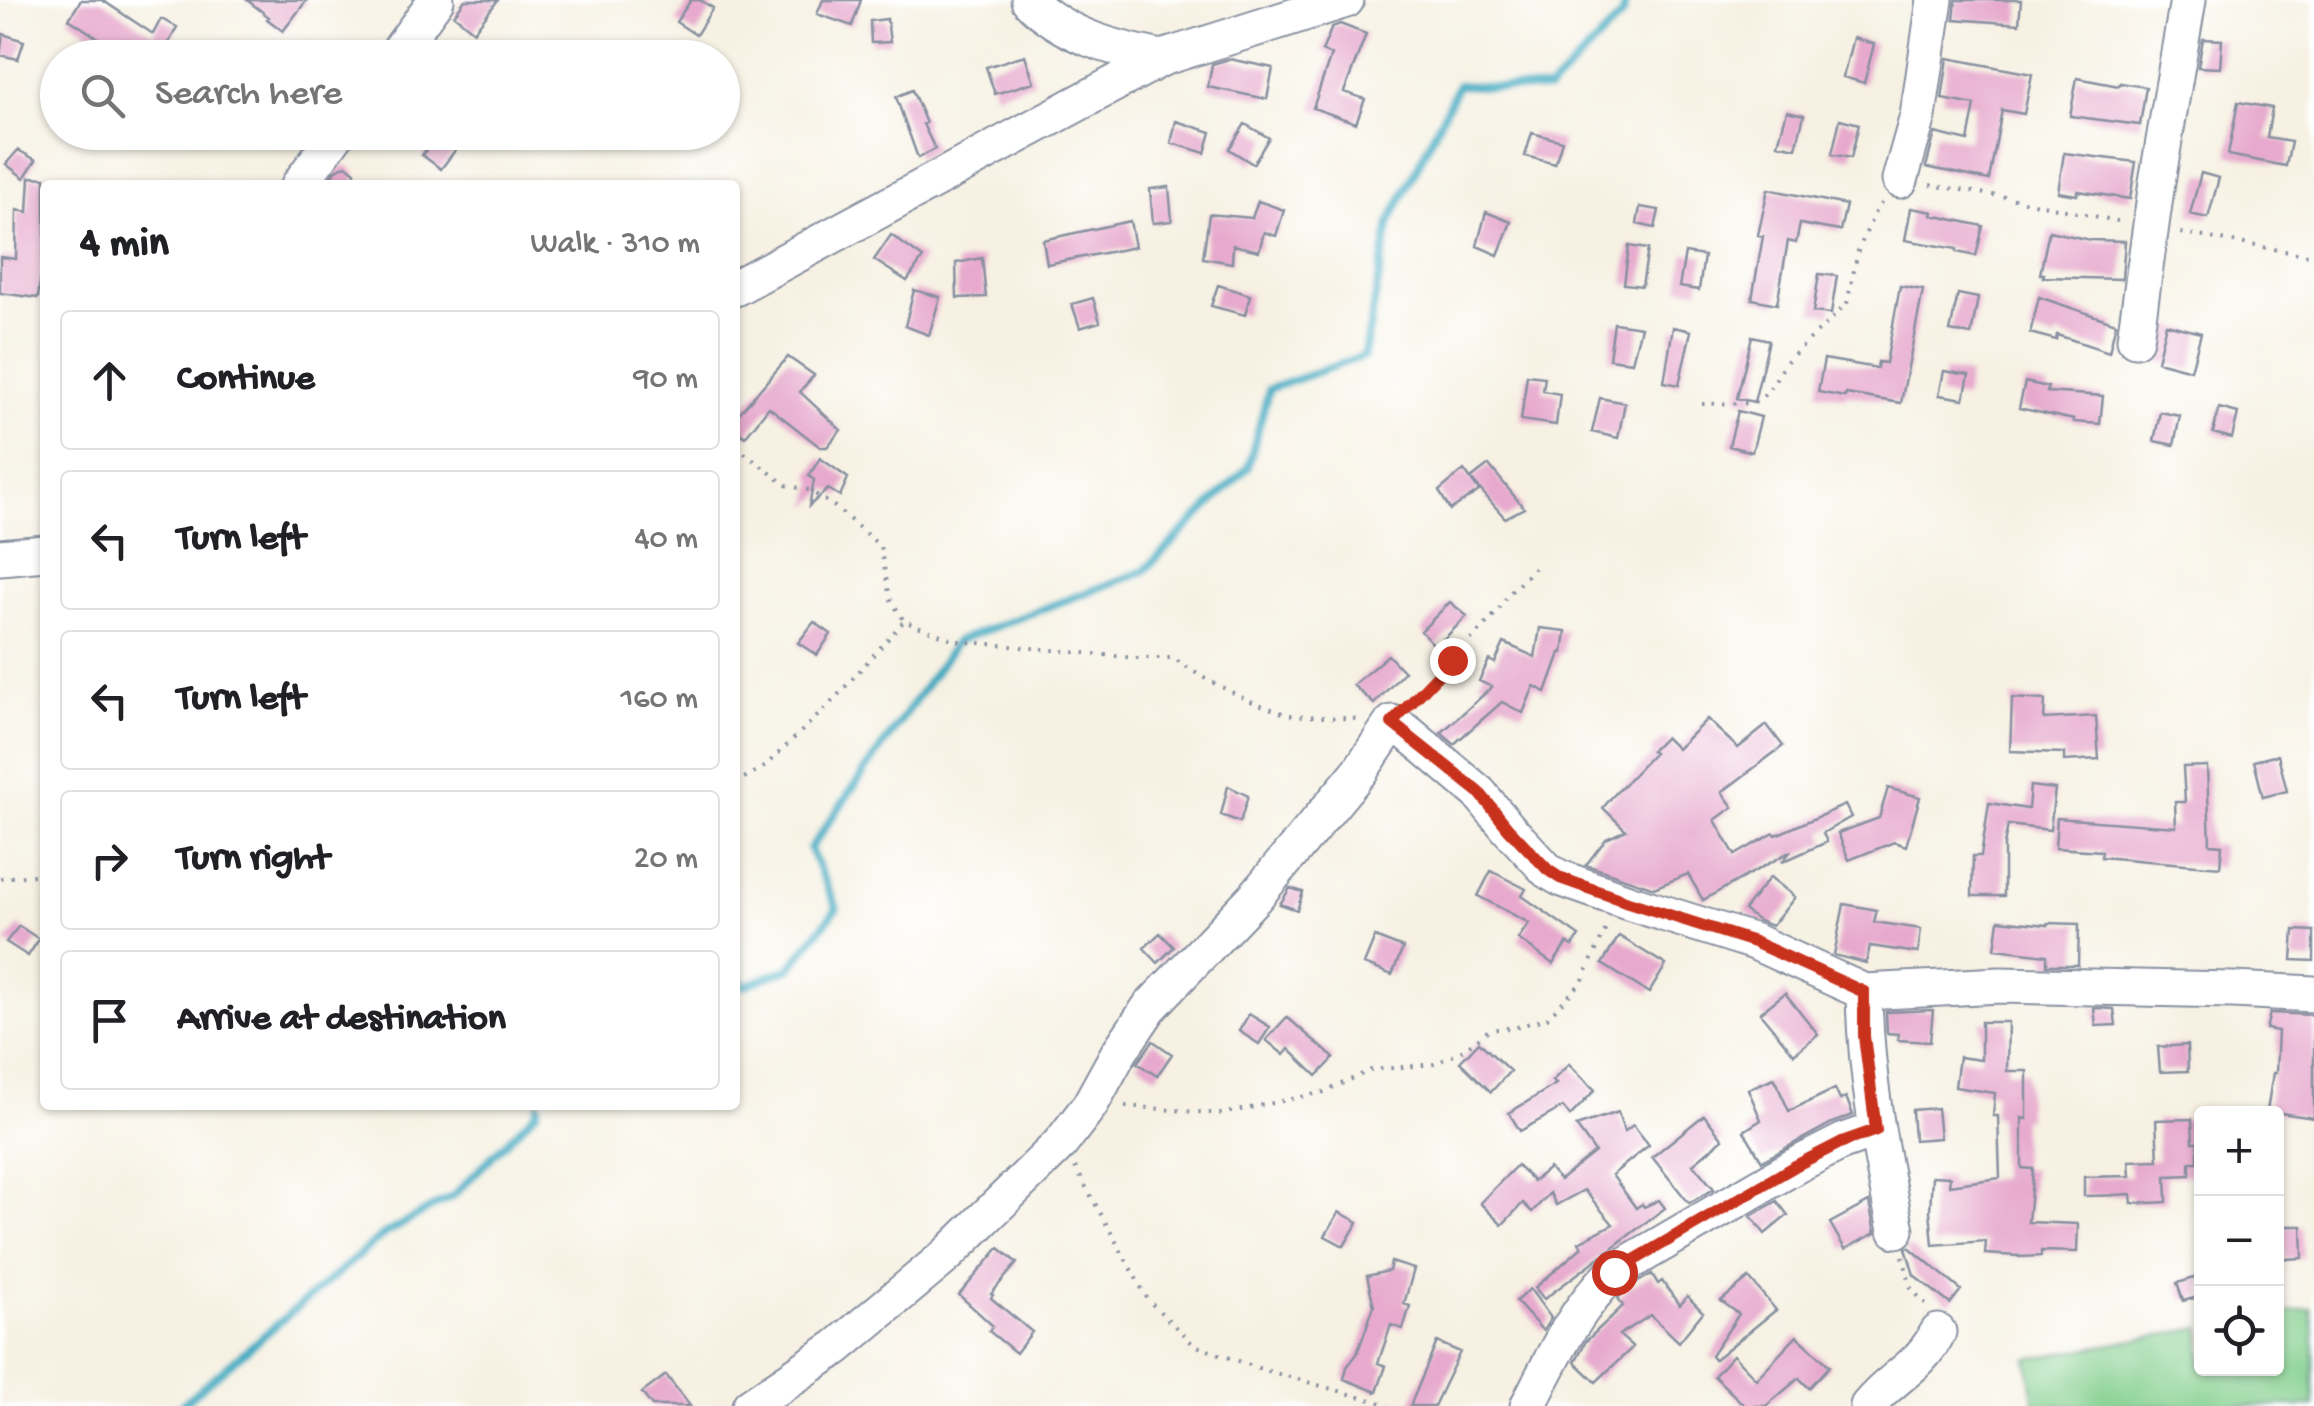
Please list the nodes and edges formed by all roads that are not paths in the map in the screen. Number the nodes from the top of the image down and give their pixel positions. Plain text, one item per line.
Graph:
1 (436, 0) edge
2 (1029, 0) edge
3 (1346, 0) edge
4 (1935, 0) edge
5 (2188, 0) edge
6 (407, 40) edge
7 (1162, 58) junction
8 (325, 150) edge
9 (304, 180) edge
10 (1900, 180) road end
11 (740, 285) edge
12 (2135, 339) dead end
13 (40, 553) edge
14 (0, 557) edge
15 (1864, 992) junction
16 (2314, 994) edge
17 (1876, 1130) junction
18 (1896, 1230) road end
19 (1938, 1332) road end
20 (750, 1406) edge
21 (1528, 1406) edge
22 (1868, 1406) edge

1 - 6 street
2 - 7 street
3 - 7 street
4 - 10 street
5 - 12 street
7 - 11 street
8 - 9 street
13 - 14 street
15 - 16 street
15 - 17 street
15 - 20 street
17 - 18 street
17 - 21 street
19 - 22 street

